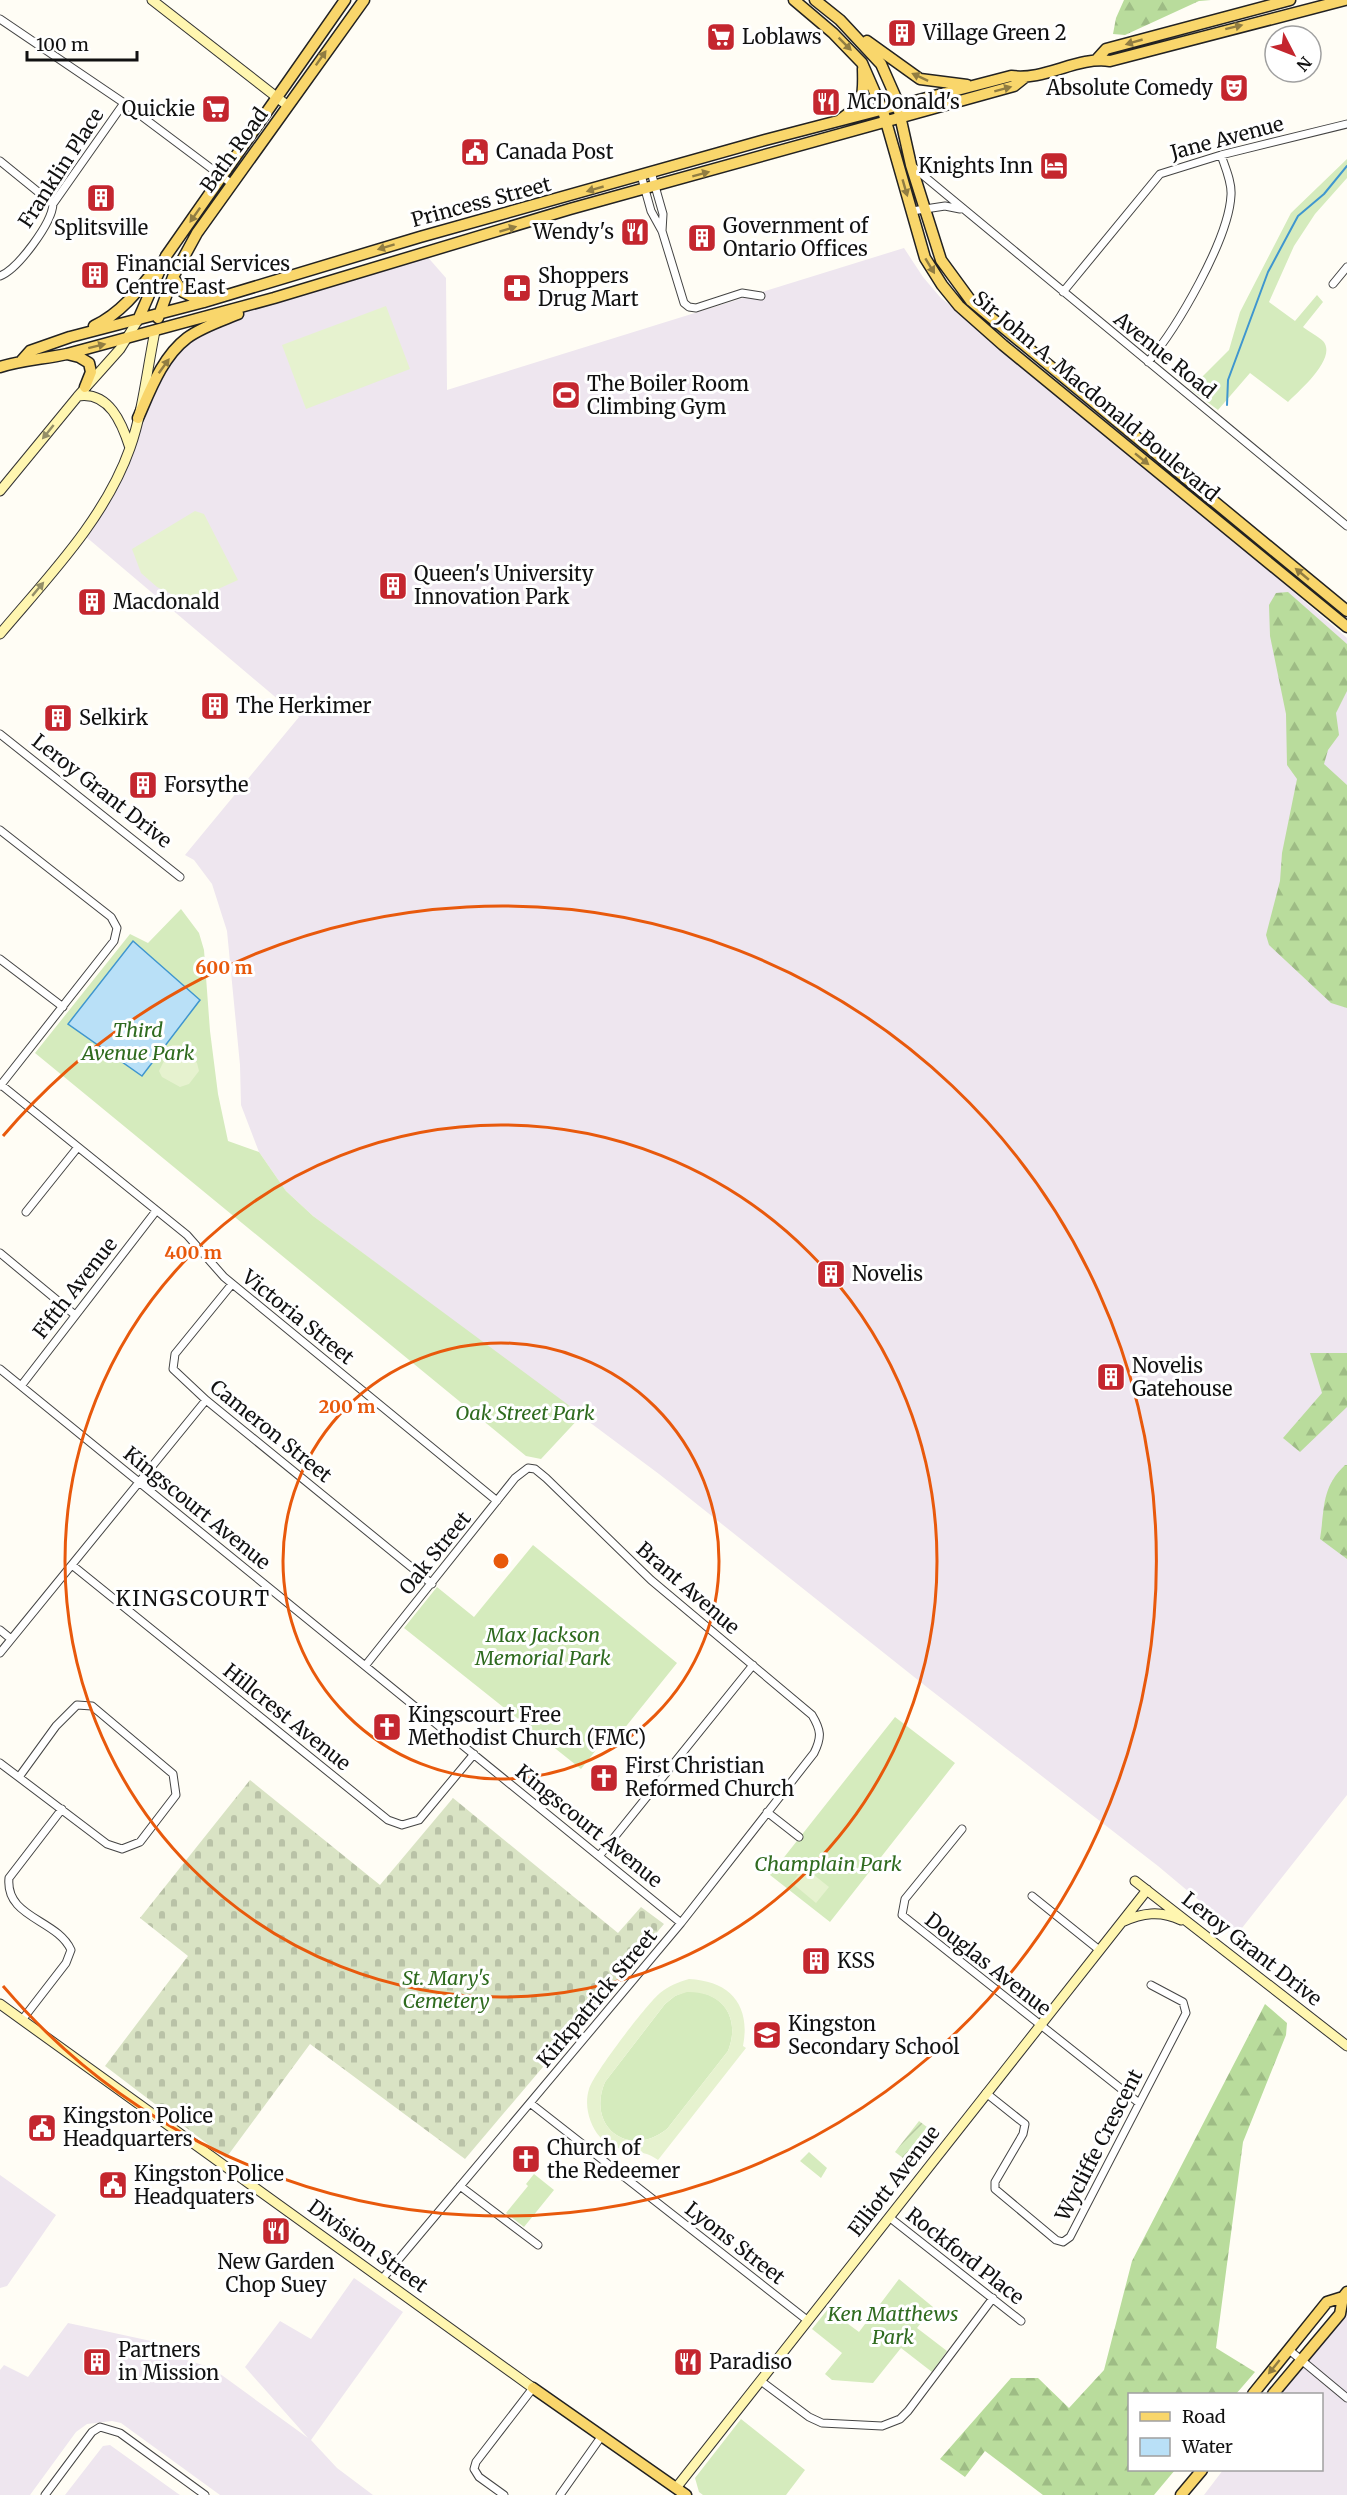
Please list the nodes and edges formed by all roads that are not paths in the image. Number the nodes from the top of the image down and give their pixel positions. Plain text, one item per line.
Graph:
1 (152, 0) edge
2 (345, 0) edge
3 (364, 0) edge
4 (794, 0) edge
5 (815, 0) edge
6 (1290, 0) edge
7 (1345, 0) edge
8 (0, 19) edge
9 (840, 20) junction
10 (1175, 36) junction
11 (862, 63) junction
12 (1024, 78) junction
13 (977, 86) junction
14 (276, 97) junction
15 (124, 103) junction
16 (288, 106) junction
17 (883, 111) junction
18 (899, 112) junction
19 (836, 123) junction
20 (886, 123) junction
21 (1347, 124) edge
22 (1221, 155) junction
23 (0, 161) edge
24 (911, 165) junction
25 (646, 174) junction
26 (222, 177) junction
27 (232, 184) junction
28 (649, 187) junction
29 (53, 204) junction
30 (923, 209) junction
31 (963, 209) junction
32 (912, 211) junction
33 (166, 256) junction
34 (1347, 267) edge
35 (0, 276) edge
36 (173, 277) junction
37 (1333, 284) dead end
38 (1063, 292) junction
39 (761, 296) dead end
40 (274, 298) junction
41 (204, 302) junction
42 (159, 314) junction
43 (138, 320) junction
44 (155, 332) junction
45 (70, 337) junction
46 (127, 339) junction
47 (67, 354) junction
48 (22, 360) junction
49 (1148, 362) junction
50 (0, 367) edge
51 (81, 391) junction
52 (138, 418) junction
53 (130, 448) junction
54 (0, 491) edge
55 (1347, 526) edge
56 (1347, 611) edge
57 (1347, 627) edge
58 (0, 634) edge
59 (0, 734) edge
60 (0, 830) edge
61 (180, 877) dead end
62 (0, 958) edge
63 (63, 1007) junction
64 (0, 1085) edge
65 (78, 1147) junction
66 (156, 1211) junction
67 (26, 1212) dead end
68 (0, 1252) edge
69 (232, 1284) junction
70 (75, 1315) junction
71 (0, 1369) edge
72 (21, 1386) junction
73 (206, 1400) junction
74 (535, 1469) joint
75 (139, 1482) junction
76 (497, 1501) junction
77 (72, 1565) junction
78 (432, 1584) junction
79 (0, 1630) edge
80 (11, 1639) junction
81 (0, 1653) edge
82 (753, 1665) junction
83 (365, 1666) junction
84 (820, 1729) joint
85 (474, 1754) junction
86 (0, 1763) edge
87 (19, 1777) junction
88 (62, 1809) junction
89 (767, 1812) junction
90 (962, 1829) dead end
91 (799, 1837) dead end
92 (600, 1855) junction
93 (1136, 1881) dead end
94 (1147, 1890) junction
95 (1032, 1896) dead end
96 (681, 1923) junction
97 (1120, 1923) junction
98 (1191, 1924) junction
99 (1098, 1949) junction
100 (1151, 1985) dead end
101 (0, 2004) edge
102 (22, 2020) junction
103 (1039, 2026) junction
104 (1347, 2046) edge
105 (986, 2093) junction
106 (530, 2103) junction
107 (1139, 2103) junction
108 (460, 2186) junction
109 (889, 2217) junction
110 (538, 2245) dead end
111 (383, 2278) junction
112 (1345, 2294) edge
113 (993, 2298) junction
114 (807, 2320) junction
115 (1021, 2321) dead end
116 (1288, 2349) junction
117 (1302, 2360) junction
118 (760, 2380) junction
119 (533, 2388) junction
120 (1254, 2393) edge
121 (1274, 2393) edge
122 (1347, 2398) edge
123 (601, 2437) junction
124 (1200, 2471) edge
125 (678, 2493) edge
126 (45, 2495) edge
127 (205, 2495) edge
128 (504, 2495) edge
129 (560, 2495) edge
130 (1181, 2495) edge

1 - 14 main road
2 - 14 main road, Bath Road
16 -> 3 main road, Bath Road
4 -> 11 main road, Sir John A. Macdonald Boulevard
5 - 9 main road, Sir John A. Macdonald Boulevard
6 - 10 main road, Princess Street
10 -> 7 main road, Princess Street
8 - 15 street
13 -> 9 main road
9 - 18 main road, Sir John A. Macdonald Boulevard
10 - 12 main road, Princess Street
11 - 17 main road, Sir John A. Macdonald Boulevard
11 - 19 main road
12 - 13 main road, Princess Street
18 -> 12 main road, Princess Street
13 - 18 main road, Princess Street
14 - 16 main road
14 - 26 main road, Bath Road
15 - 26 street
15 - 29 street, Franklin Place
16 - 27 main road, Bath Road
17 - 18 main road, Princess Street
17 - 19 main road, Princess Street
17 - 20 main road, Sir John A. Macdonald Boulevard
18 - 20 main road, Princess Street
18 - 24 main road, Sir John A. Macdonald Boulevard
19 - 25 main road, Princess Street
28 -> 20 main road, Princess Street
20 -> 32 main road, Sir John A. Macdonald Boulevard
21 - 22 street, Jane Avenue
22 - 38 street, Jane Avenue
22 - 49 street
23 - 29 street
24 - 30 main road, Sir John A. Macdonald Boulevard
24 - 31 street, Avenue Road
25 - 28 street
25 -> 41 main road, Princess Street
26 - 27 street
26 -> 33 main road, Bath Road
27 - 36 main road, Bath Road
28 - 39 street
40 -> 28 main road, Princess Street
29 - 35 street, Franklin Place
30 - 31 street
30 - 32 street
56 -> 30 main road, Sir John A. Macdonald Boulevard
31 - 38 street, Avenue Road
32 -> 57 main road, Sir John A. Macdonald Boulevard
33 - 43 main road, Bath Road
33 - 45 main road
34 - 37 street
36 - 41 main road
36 - 42 main road, Bath Road
38 - 49 street, Avenue Road
40 - 44 main road, Princess Street
52 -> 40 main road
41 - 42 main road, Princess Street
42 - 43 main road, Princess Street
42 - 44 main road, Bath Road
43 - 45 main road, Princess Street
43 - 46 main road
44 - 46 main road, Princess Street
44 - 52 main road
45 - 48 main road, Princess Street
47 -> 46 main road, Princess Street
46 - 51 main road
47 - 48 main road, Princess Street
47 - 51 main road
48 - 50 main road, Princess Street
49 - 55 street, Avenue Road
51 - 53 main road
51 -> 54 main road
52 - 53 main road
58 -> 53 main road
59 - 61 street, Leroy Grant Drive
60 - 63 street
62 - 63 street
63 - 64 street
64 - 65 street, Victoria Street
65 - 66 street, Victoria Street
65 - 67 street
66 - 69 street, Victoria Street
66 - 70 street, Fifth Avenue
68 - 70 street
69 - 73 street, Cameron Street
69 - 76 street, Victoria Street
70 - 72 street, Fifth Avenue
71 - 72 street, Kingscourt Avenue
72 - 75 street, Kingscourt Avenue
73 - 75 street
73 - 78 street, Cameron Street
74 - 76 street, Oak Street
74 - 82 street, Brant Avenue
75 - 77 street
75 - 83 street, Kingscourt Avenue
76 - 78 street, Oak Street
77 - 80 street
77 - 85 street, Hillcrest Avenue
78 - 83 street, Oak Street
79 - 80 street
80 - 81 street
82 - 84 street, Brant Avenue
82 - 92 street
83 - 85 street, Kingscourt Avenue
84 - 89 street, Kirkpatrick Street
85 - 92 street, Kingscourt Avenue
86 - 87 street
87 - 88 street
87 - 88 street
88 - 102 street
89 - 91 street
89 - 96 street, Kirkpatrick Street
90 - 103 street, Douglas Avenue
92 - 96 street, Kingscourt Avenue
93 - 94 main road, Leroy Grant Drive
94 - 97 main road, Elliott Avenue
94 - 98 main road, Leroy Grant Drive
95 - 99 street
96 - 106 street, Kirkpatrick Street
97 - 98 main road
97 - 99 main road, Elliott Avenue
98 - 104 main road, Leroy Grant Drive
99 - 103 main road, Elliott Avenue
100 - 107 street, Wycliffe Crescent
101 - 102 main road, Division Street
102 - 111 main road, Division Street
103 - 105 main road, Elliott Avenue
103 - 107 street, Douglas Avenue
105 - 107 street, Wycliffe Crescent
105 - 109 main road, Elliott Avenue
106 - 108 street, Kirkpatrick Street
106 - 114 street, Lyons Street
108 - 110 street
108 - 111 street, Kirkpatrick Street
109 - 113 street, Rockford Place
109 - 114 main road, Elliott Avenue
111 - 119 main road, Division Street
112 - 116 main road
112 - 117 main road
113 - 115 street, Rockford Place
113 - 118 street
114 - 118 main road, Elliott Avenue
116 - 117 street
116 -> 120 main road
117 - 121 main road
117 - 122 street
118 - 125 main road, Elliott Avenue
119 - 123 main road, Division Street
119 - 128 street
123 - 125 main road, Division Street
123 - 129 street
124 - 130 main road
126 - 127 street

